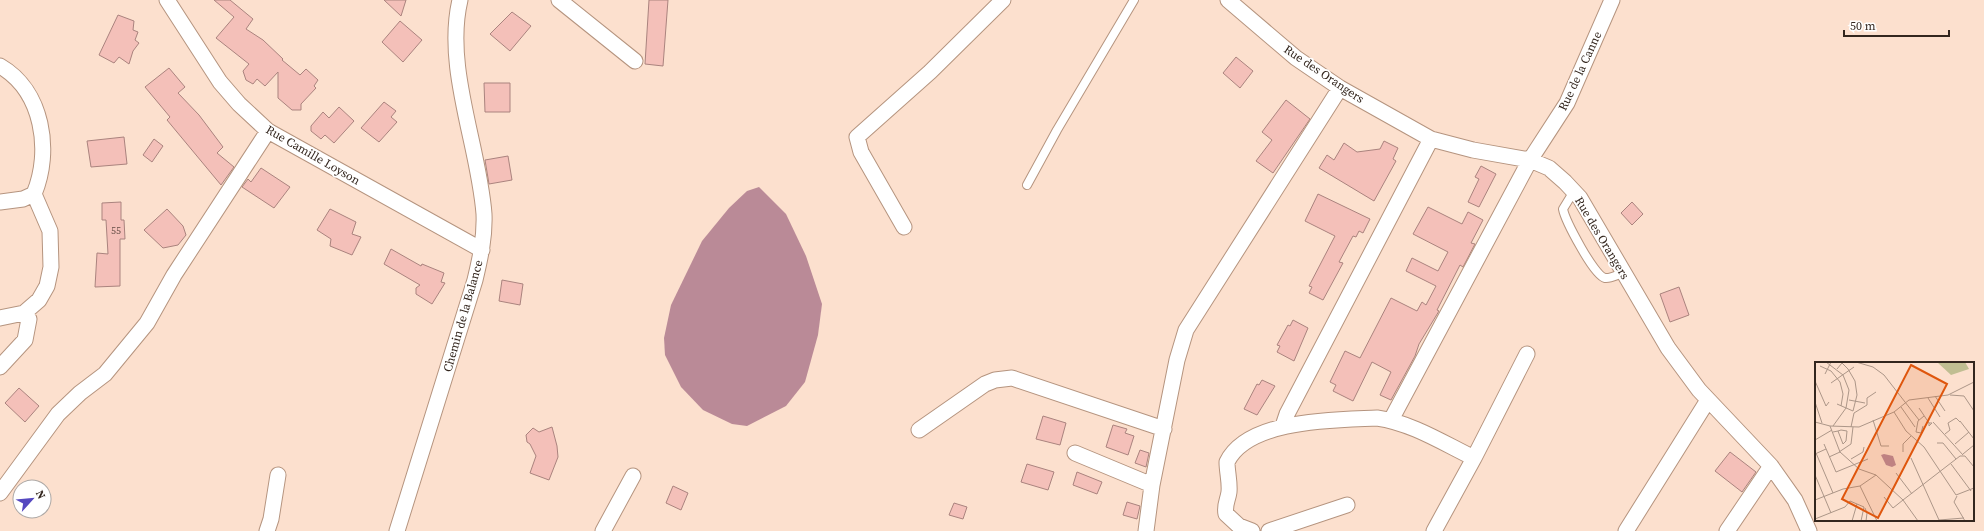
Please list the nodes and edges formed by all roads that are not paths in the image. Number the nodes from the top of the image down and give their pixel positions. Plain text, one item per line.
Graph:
1 (167, 0) edge
2 (460, 0) edge
3 (559, 0) edge
4 (1003, 0) edge
5 (1134, 0) edge
6 (1228, 0) edge
7 (1612, 0) edge
8 (635, 61) dead end
9 (0, 66) edge
10 (1340, 88) junction
11 (268, 131) junction
12 (1431, 140) junction
13 (1530, 160) junction
14 (1027, 185) dead end
15 (1574, 191) junction
16 (34, 194) junction
17 (0, 202) edge
18 (904, 227) dead end
19 (482, 250) junction
20 (1624, 273) junction
21 (24, 313) junction
22 (0, 318) edge
23 (1527, 354) dead end
24 (0, 367) edge
25 (1708, 400) junction
26 (1391, 420) junction
27 (1283, 426) junction
28 (919, 430) dead end
29 (1164, 430) junction
30 (1074, 453) dead end
31 (1474, 458) junction
32 (1771, 466) junction
33 (278, 474) dead end
34 (633, 476) dead end
35 (1152, 485) junction
36 (0, 492) edge
37 (1347, 505) dead end
38 (267, 531) edge
39 (397, 531) edge
40 (603, 531) edge
41 (1146, 531) edge
42 (1252, 531) edge
43 (1269, 531) edge
44 (1434, 531) edge
45 (1626, 531) edge
46 (1727, 531) edge
47 (1809, 531) edge

1 - 11 street, Rue Camille Loyson
2 - 19 street, Chemin de la Balance
3 - 8 street
4 - 18 street
5 - 14 lane
6 - 10 street, Rue des Orangers
7 - 13 street, Rue de la Canne
9 - 16 street
10 - 12 street, Rue des Orangers
10 - 29 street
11 - 19 street, Rue Camille Loyson
11 - 36 street
12 - 13 street, Rue des Orangers
12 - 27 street
13 - 15 street, Rue des Orangers
13 - 26 street, Rue de la Canne
15 - 20 street, Rue des Orangers
15 - 20 lane
16 - 17 street
16 - 21 street
19 - 39 street, Chemin de la Balance
20 - 25 street, Rue des Orangers
21 - 22 street
21 - 24 street
23 - 31 street
25 - 32 street, Rue des Orangers
25 - 45 street
26 - 27 street
26 - 31 street
27 - 42 street
28 - 29 street
29 - 35 street
30 - 35 street
31 - 44 street
32 - 46 street
32 - 47 street, Rue des Orangers
33 - 38 street
34 - 40 street
35 - 41 street
37 - 43 street

